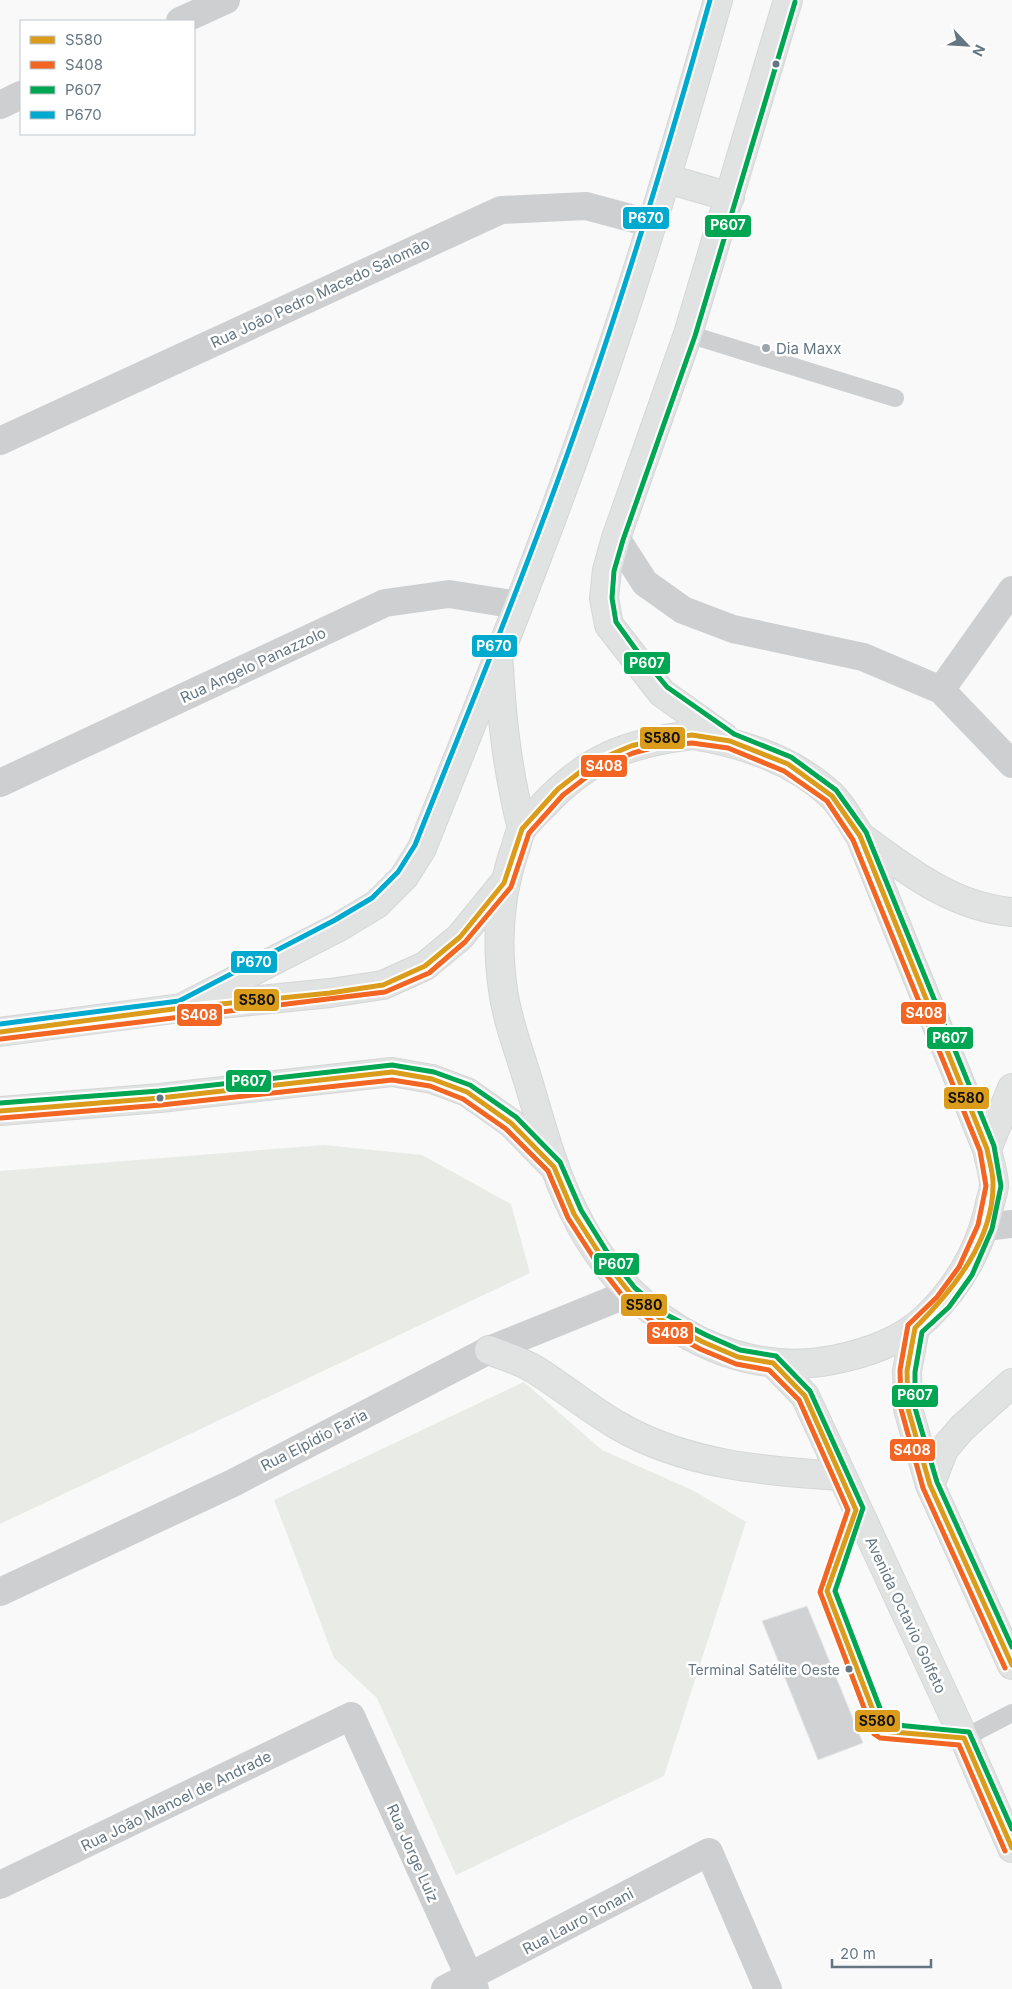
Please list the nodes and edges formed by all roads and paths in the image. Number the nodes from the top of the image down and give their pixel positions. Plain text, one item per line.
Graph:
1 (226, 0) edge
2 (718, 0) edge
3 (788, 0) edge
4 (182, 20) edge
5 (20, 95) edge
6 (0, 105) edge
7 (668, 179) junction
8 (730, 196) junction
9 (653, 224) junction
10 (688, 334) junction
11 (895, 398) dead end
12 (0, 441) edge
13 (616, 538) junction
14 (1012, 590) edge
15 (518, 606) junction
16 (498, 657) junction
17 (941, 690) junction
18 (730, 741) junction
19 (1012, 764) edge
20 (0, 783) edge
21 (522, 829) junction
22 (860, 836) junction
23 (504, 884) junction
24 (1012, 912) edge
25 (181, 1008) junction
26 (0, 1032) edge
27 (1012, 1088) edge
28 (0, 1112) edge
29 (987, 1149) junction
30 (554, 1167) junction
31 (1012, 1224) edge
32 (985, 1227) junction
33 (630, 1293) junction
34 (915, 1328) junction
35 (489, 1350) junction
36 (773, 1363) junction
37 (1012, 1383) edge
38 (841, 1476) junction
39 (930, 1485) junction
40 (856, 1510) junction
41 (0, 1592) edge
42 (1012, 1665) edge
43 (1012, 1713) edge
44 (351, 1716) joint
45 (964, 1738) junction
46 (1012, 1848) edge
47 (0, 1886) edge
48 (473, 1983) edge
49 (445, 1989) edge
50 (768, 1989) edge

1 - 4 street
2 - 7 main road
3 - 8 main road
5 - 6 street
7 - 8 main road
7 - 9 main road
8 - 10 main road
9 - 12 street, Rua João Pedro Macedo Salomão
9 - 15 main road
10 - 11 lane
10 - 13 main road
13 - 17 street
13 - 18 main road
14 - 17 street
15 - 16 main road
15 - 20 street, Rua Angelo Panazzolo
16 - 21 main road
16 - 25 main road
17 - 19 street
18 - 21 main road
18 - 22 main road
21 - 23 main road
22 - 24 main road
22 - 29 main road
23 - 25 main road
23 - 30 main road
25 - 26 main road
27 - 29 main road
28 - 30 main road
29 - 32 main road
30 - 33 main road
31 - 32 street
32 - 34 main road
33 - 35 street, Rua Elpídio Faria
33 - 36 main road
34 - 36 main road
34 - 39 main road
35 - 38 main road
35 - 41 street, Rua Elpídio Faria
36 - 38 main road, Avenida Octavio Golfeto
37 - 39 main road
38 - 40 main road, Avenida Octavio Golfeto
39 - 42 main road
40 - 45 main road, Avenida Octavio Golfeto
40 - 45 lane
43 - 45 lane
44 - 47 street, Rua João Manoel de Andrade
44 - 48 street, Rua Jorge Luiz
45 - 46 main road, Avenida Octavio Golfeto
48 - 49 street, Rua Lauro Tonani
48 - 50 street, Rua Lauro Tonani

